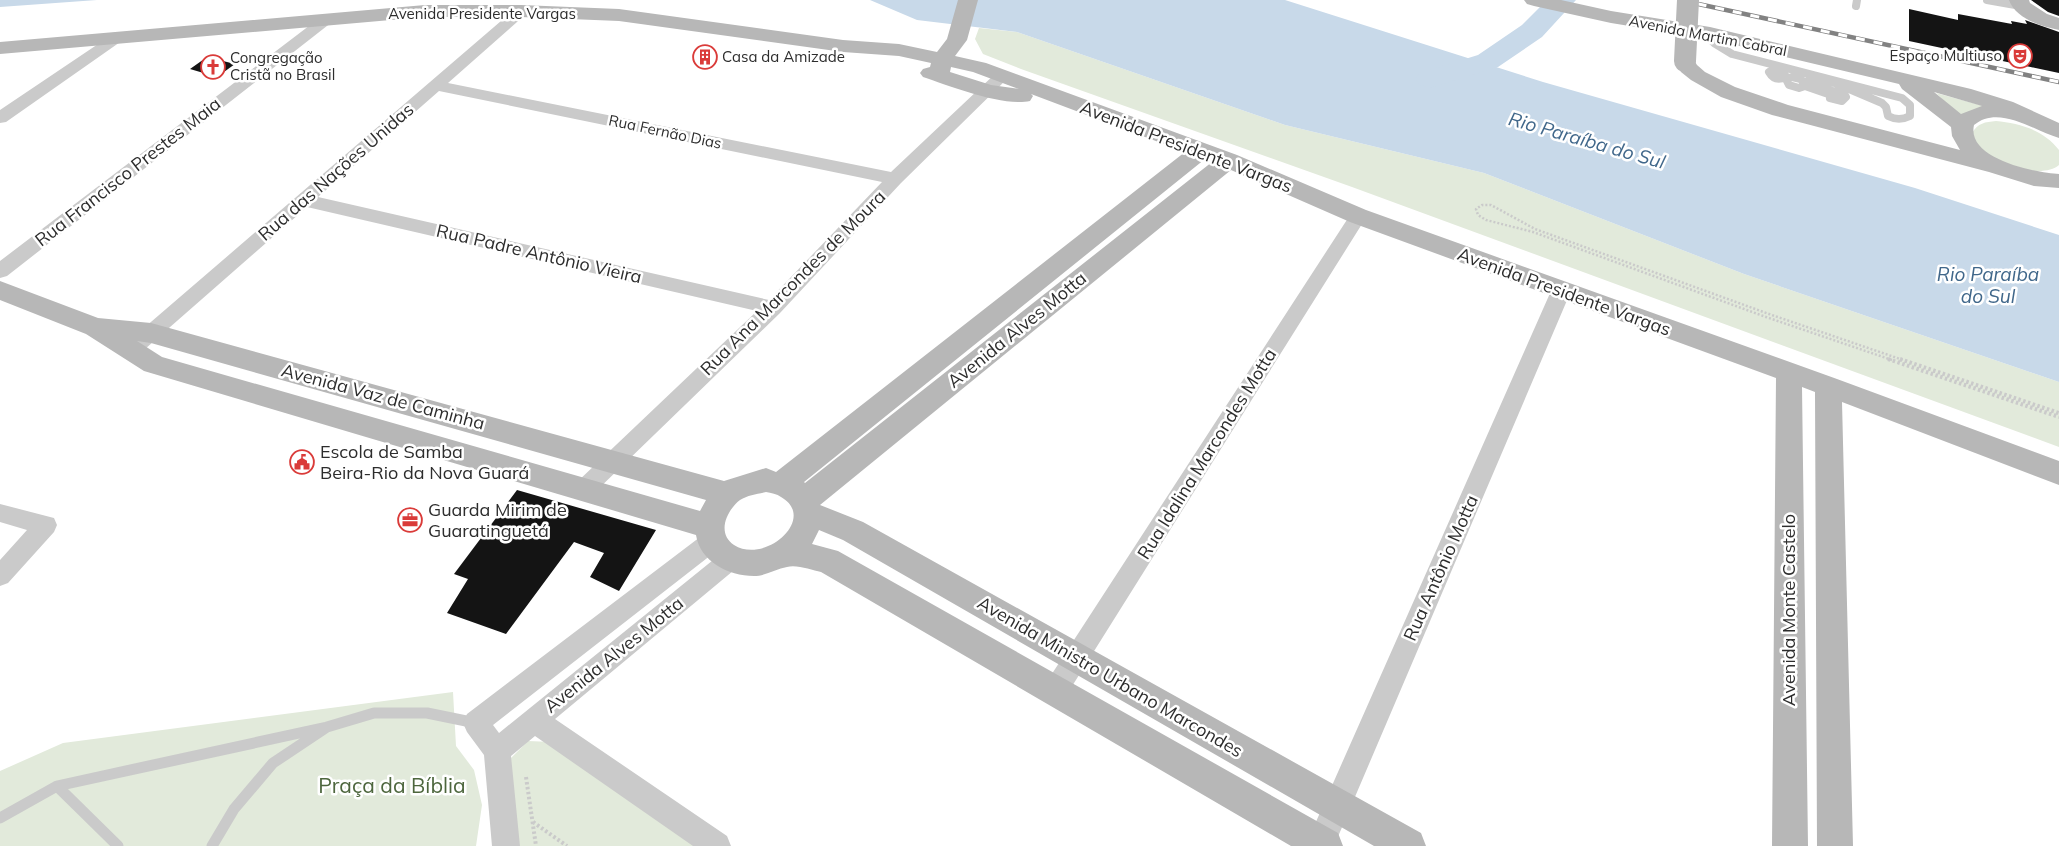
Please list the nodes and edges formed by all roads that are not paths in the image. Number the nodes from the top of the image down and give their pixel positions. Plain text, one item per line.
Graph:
1 (968, 0) edge
2 (1534, 0) edge
3 (1688, 0) edge
4 (1987, 0) edge
5 (2020, 3) edge
6 (521, 11) junction
7 (327, 19) junction
8 (2059, 24) edge
9 (1703, 32) junction
10 (958, 36) junction
11 (118, 37) junction
12 (0, 48) edge
13 (1740, 56) junction
14 (940, 67) junction
15 (979, 67) junction
16 (1882, 72) junction
17 (995, 83) junction
18 (436, 85) junction
19 (2024, 117) junction
20 (0, 118) edge
21 (1962, 126) junction
22 (2059, 131) edge
23 (1908, 143) junction
24 (1202, 150) junction
25 (1229, 160) junction
26 (1997, 167) junction
27 (895, 180) junction
28 (2056, 182) edge
29 (304, 200) junction
30 (1358, 216) junction
31 (0, 271) edge
32 (0, 290) edge
33 (1561, 292) junction
34 (1016, 297) junction
35 (773, 308) junction
36 (1038, 313) junction
37 (95, 327) junction
38 (151, 333) junction
39 (130, 351) junction
40 (1789, 373) junction
41 (1828, 386) junction
42 (613, 461) junction
43 (2059, 473) edge
44 (782, 483) junction
45 (584, 489) junction
46 (728, 494) junction
47 (807, 506) junction
48 (0, 513) edge
49 (717, 542) junction
50 (786, 553) junction
51 (0, 576) edge
52 (1076, 658) junction
53 (1055, 691) junction
54 (534, 720) junction
55 (476, 723) junction
56 (327, 727) junction
57 (497, 751) junction
58 (56, 786) junction
59 (1338, 806) junction
60 (0, 818) edge
61 (501, 838) edge
62 (1393, 842) edge
63 (1323, 845) edge
64 (118, 846) edge
65 (212, 846) edge
66 (716, 846) edge
67 (1790, 846) edge
68 (1834, 846) edge

1 - 10 street
2 - 9 street, Avenida Martim Cabral
3 - 23 street, bridge
4 - 5 lane
5 - 8 street
6 - 7 street, Avenida Presidente Vargas
6 - 14 street, Avenida Presidente Vargas
6 - 18 street, Rua das Nações Unidas
7 - 11 street, Avenida Presidente Vargas
7 - 31 street, Rua Francisco Prestes Maia
9 - 13 lane
9 - 16 street, Avenida Martim Cabral
10 - 14 street
10 - 15 street
11 - 12 street, Avenida Presidente Vargas
11 - 20 street
13 - 13 lane
14 - 15 street, Avenida Presidente Vargas
14 - 17 street, Avenida Presidente Vargas
15 - 17 street, Avenida Presidente Vargas
16 - 19 street
16 - 21 street
17 - 24 street, Avenida Presidente Vargas
17 - 27 street, Rua Ana Marcondes de Moura
18 - 27 street, Rua Fernão Dias
18 - 29 street, Rua das Nações Unidas
19 - 21 street
19 - 22 street
21 - 23 street
21 - 26 street
23 - 26 street
24 - 25 street, Avenida Presidente Vargas
24 - 34 street, Avenida Alves Motta
25 - 30 street, Avenida Presidente Vargas
25 - 36 street, Avenida Alves Motta
26 - 28 street
27 - 35 street, Rua Ana Marcondes de Moura
29 - 35 street, Rua Padre Antônio Vieira
29 - 38 street, Rua das Nações Unidas
30 - 33 street, Avenida Presidente Vargas
30 - 52 street, Rua Idalina Marcondes Motta
32 - 37 street, Avenida Vaz de Caminha
33 - 40 street, Avenida Presidente Vargas
33 - 59 street, Rua Antônio Motta
34 - 36 street
34 - 44 street, Avenida Alves Motta
35 - 42 street, Rua Ana Marcondes de Moura
36 - 47 street, Avenida Alves Motta
37 - 38 street, Avenida Vaz de Caminha
37 - 39 street, Avenida Vaz de Caminha
38 - 39 street, Rua das Nações Unidas
38 - 42 street, Avenida Vaz de Caminha
39 - 45 street, Avenida Vaz de Caminha
40 - 41 street, Avenida Presidente Vargas
40 - 67 street, Avenida Monte Castelo
41 - 43 street, Avenida Presidente Vargas
41 - 68 street
42 - 45 street, Rua Ana Marcondes de Moura
42 - 46 street, Avenida Vaz de Caminha
44 - 46 street
44 - 47 street
45 - 49 street, Avenida Vaz de Caminha
46 - 49 street
47 - 50 street
47 - 52 street, Avenida Ministro Urbano Marcondes
48 - 51 street
49 - 50 street
49 - 54 street, Avenida Alves Motta
49 - 55 street, Avenida Alves Motta
50 - 53 street
52 - 53 street, Rua Idalina Marcondes Motta
52 - 59 street, Avenida Ministro Urbano Marcondes
53 - 63 street
54 - 57 street, Avenida Alves Motta
54 - 66 street
55 - 56 lane
55 - 57 street
56 - 58 lane
56 - 65 lane
57 - 61 street
58 - 60 lane
58 - 64 lane
59 - 62 street, Avenida Ministro Urbano Marcondes
59 - 63 street, Rua Antônio Motta

